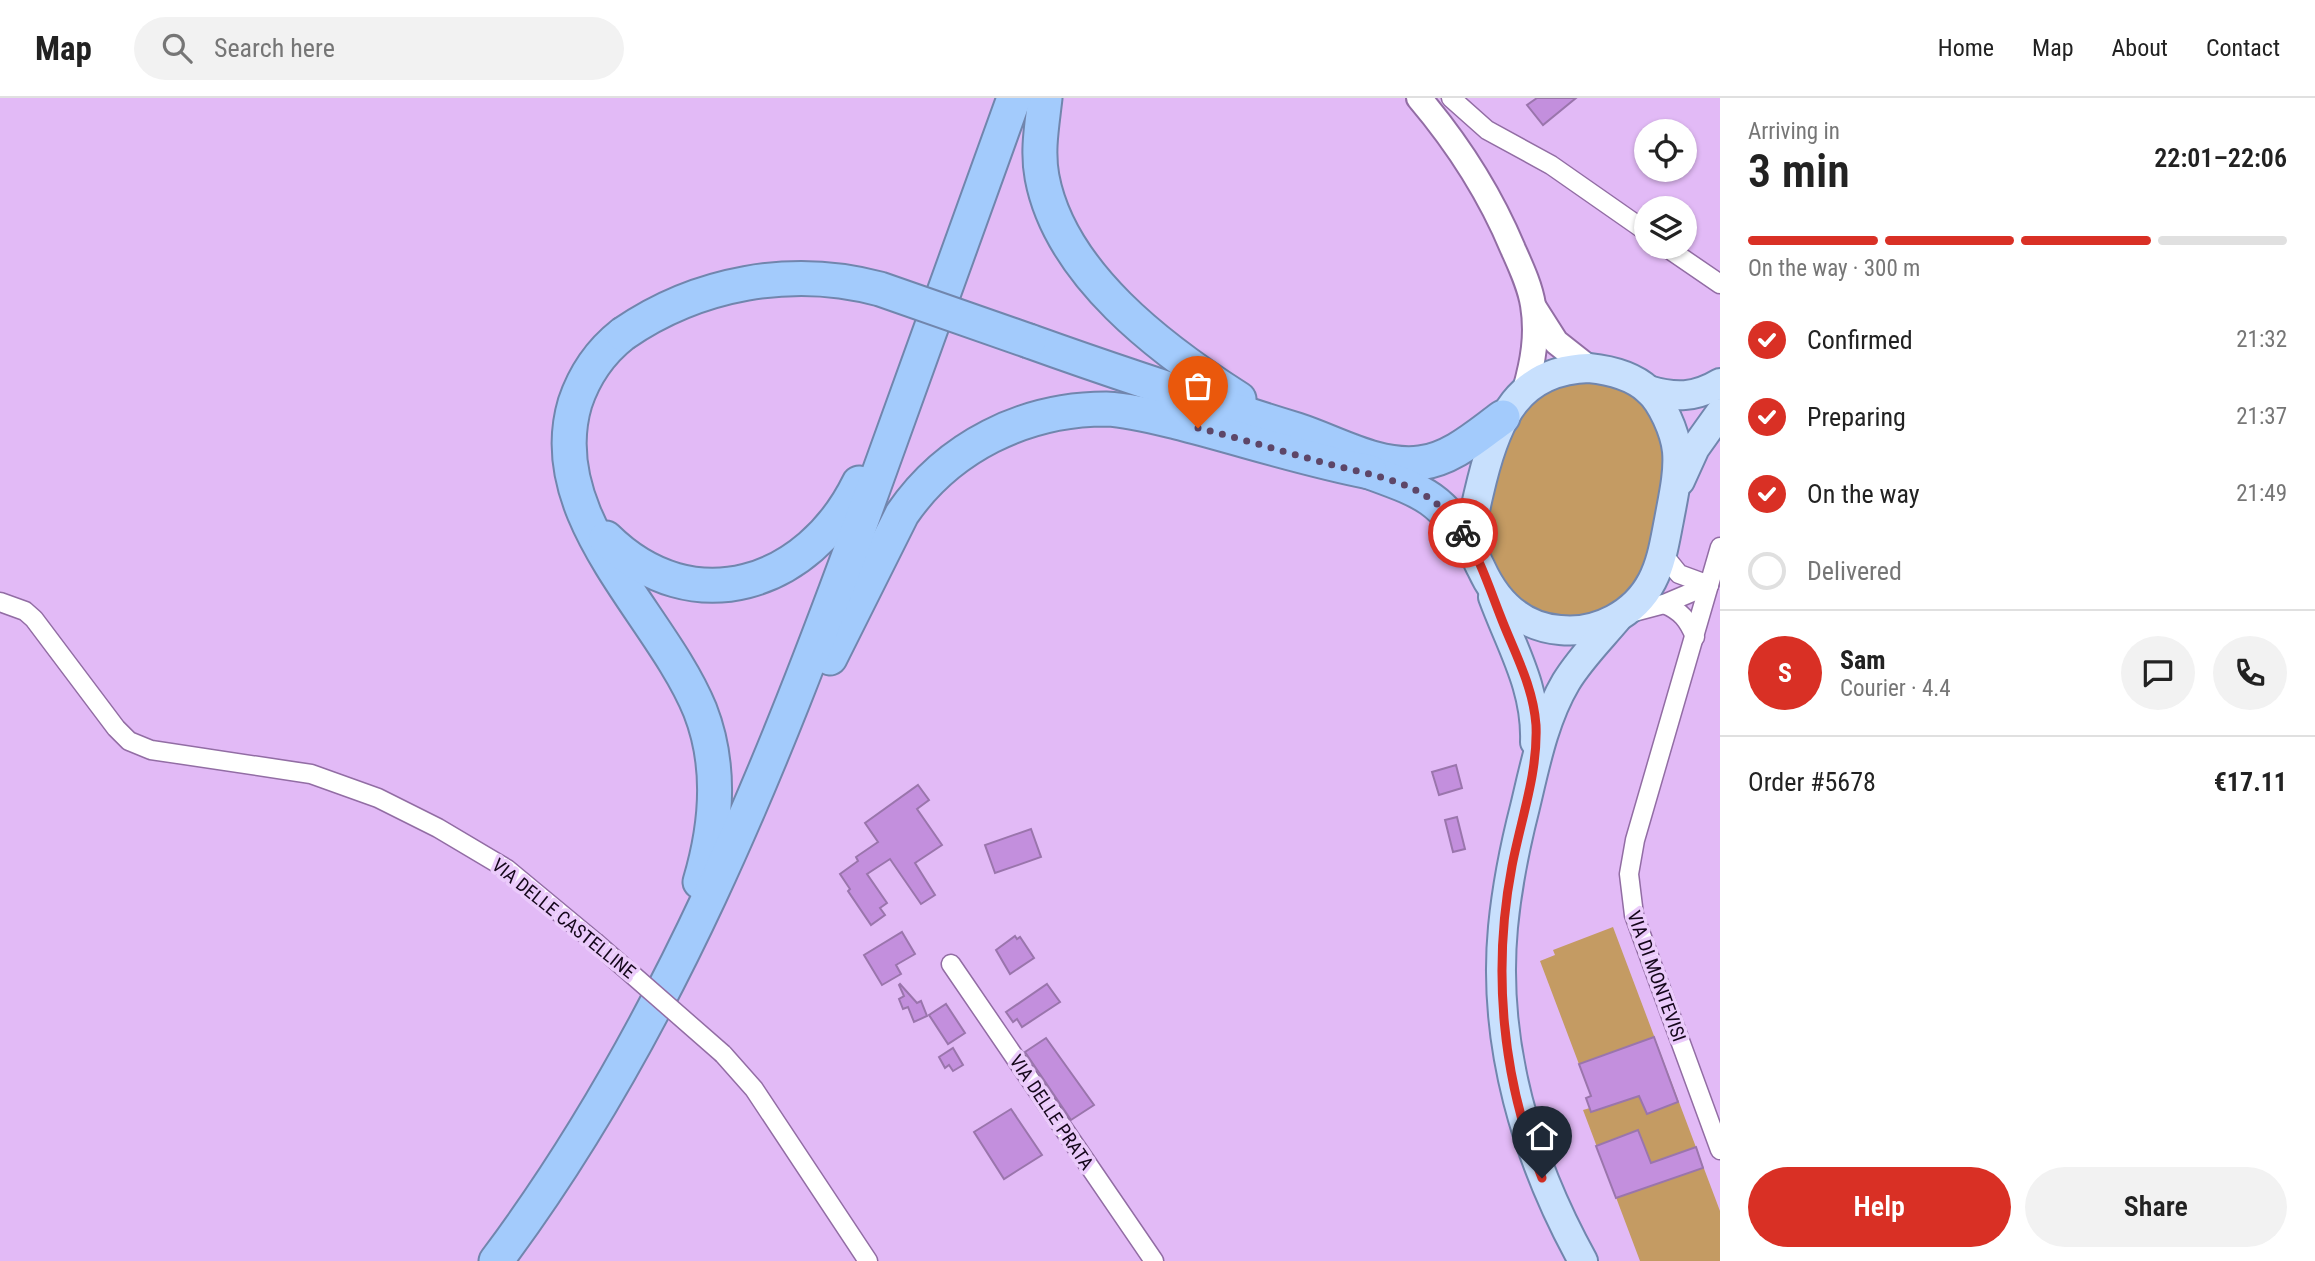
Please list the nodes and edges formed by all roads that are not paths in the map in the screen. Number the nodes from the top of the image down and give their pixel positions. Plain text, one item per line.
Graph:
1 (1014, 98) edge
2 (1033, 98) edge
3 (1045, 98) edge
4 (1419, 98) edge
5 (1451, 98) edge
6 (1634, 224) edge
7 (1684, 259) edge
8 (1720, 284) edge
9 (1533, 305) junction
10 (925, 345) junction
11 (1589, 368) junction
12 (1720, 383) edge
13 (1151, 384) junction
14 (1525, 390) junction
15 (1648, 390) junction
16 (1720, 413) edge
17 (1503, 417) junction
18 (1300, 431) junction
19 (1370, 472) junction
20 (1673, 501) junction
21 (587, 515) junction
22 (1720, 547) edge
23 (1473, 549) junction
24 (1662, 553) junction
25 (1489, 585) junction
26 (1709, 585) junction
27 (0, 601) edge
28 (1664, 604) junction
29 (1619, 617) junction
30 (1695, 637) junction
31 (827, 663) junction
32 (1535, 765) junction
33 (951, 964) dead end
34 (674, 968) junction
35 (1720, 1150) edge
36 (496, 1261) edge
37 (520, 1261) edge
38 (868, 1261) edge
39 (1154, 1261) edge
40 (1583, 1261) edge

1 - 10 highway
2 - 31 highway
3 - 18 highway
4 - 9 main road
5 - 6 street
7 - 8 street
9 - 11 main road
9 - 14 main road
10 - 21 highway
10 - 34 highway
11 - 14 main road
11 - 15 main road
12 - 15 main road
13 - 18 highway
13 - 19 highway
13 - 21 highway, bridge
14 - 17 main road
15 - 20 main road
16 - 20 main road
17 - 18 highway
17 - 23 main road
19 - 23 highway
19 - 31 highway
20 - 24 main road
21 - 34 highway
22 - 26 street, VIA DI MONTEVISI
23 - 25 main road
24 - 26 street
24 - 29 main road
25 - 29 main road
25 - 32 main road
26 - 28 street
26 - 30 street, VIA DI MONTEVISI
27 - 38 street, VIA DELLE CASTELLINE, bridge
28 - 29 street
28 - 30 street
29 - 32 main road
30 - 35 street, VIA DI MONTEVISI
31 - 37 highway
32 - 40 main road
33 - 39 street, VIA DELLE PRATA
34 - 36 highway

